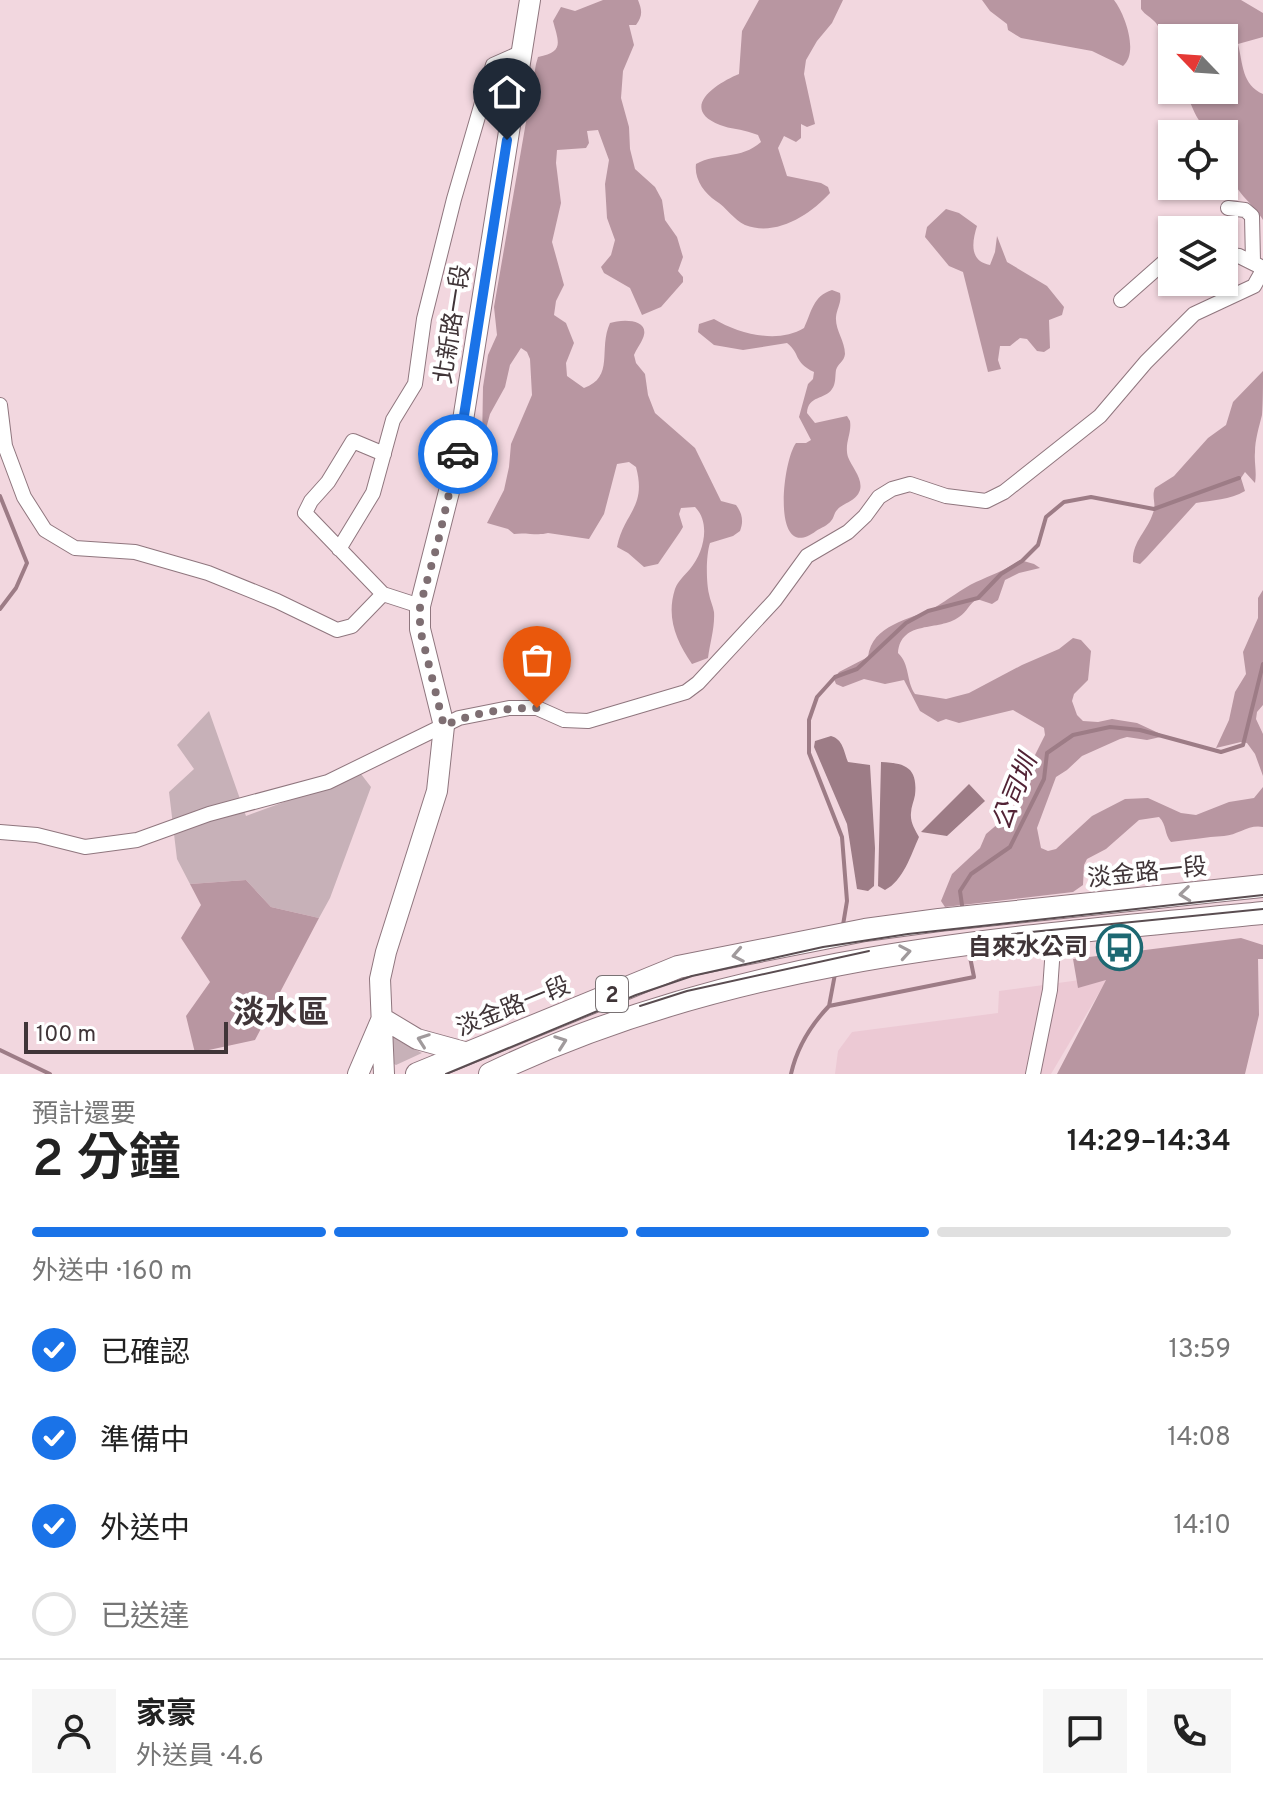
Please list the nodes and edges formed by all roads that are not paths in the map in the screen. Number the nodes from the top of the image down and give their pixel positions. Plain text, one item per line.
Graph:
1 (530, 0) edge
2 (520, 53) junction
3 (1228, 208) dead end
4 (1238, 259) edge
5 (1158, 267) edge
6 (1259, 267) edge
7 (1263, 277) edge
8 (1121, 300) dead end
9 (0, 405) edge
10 (384, 454) junction
11 (339, 549) junction
12 (383, 594) junction
13 (420, 606) junction
14 (444, 726) junction
15 (0, 832) edge
16 (1263, 886) edge
17 (1263, 913) edge
18 (1054, 933) junction
19 (382, 1018) junction
20 (468, 1053) junction
21 (358, 1074) edge
22 (384, 1074) edge
23 (417, 1074) edge
24 (490, 1074) edge
25 (1033, 1074) edge

1 - 2 main road, 北新路一段
2 - 10 street
2 - 13 main road, 北新路一段
3 - 6 street
4 - 6 street
5 - 8 street
6 - 7 street
6 - 14 street
9 - 12 street
10 - 11 street
10 - 11 street
11 - 12 street
12 - 13 street
13 - 14 main road, 北新路一段
14 - 15 street
14 - 19 main road, 北新路一段
16 -> 20 main road, 淡金路一段 / 2
17 - 18 main road, 2
24 -> 18 main road, 2
18 - 25 street
20 -> 19 main road
19 - 21 main road
19 - 22 main road, 北新路一段
20 - 23 main road, 淡金路一段 / 2

